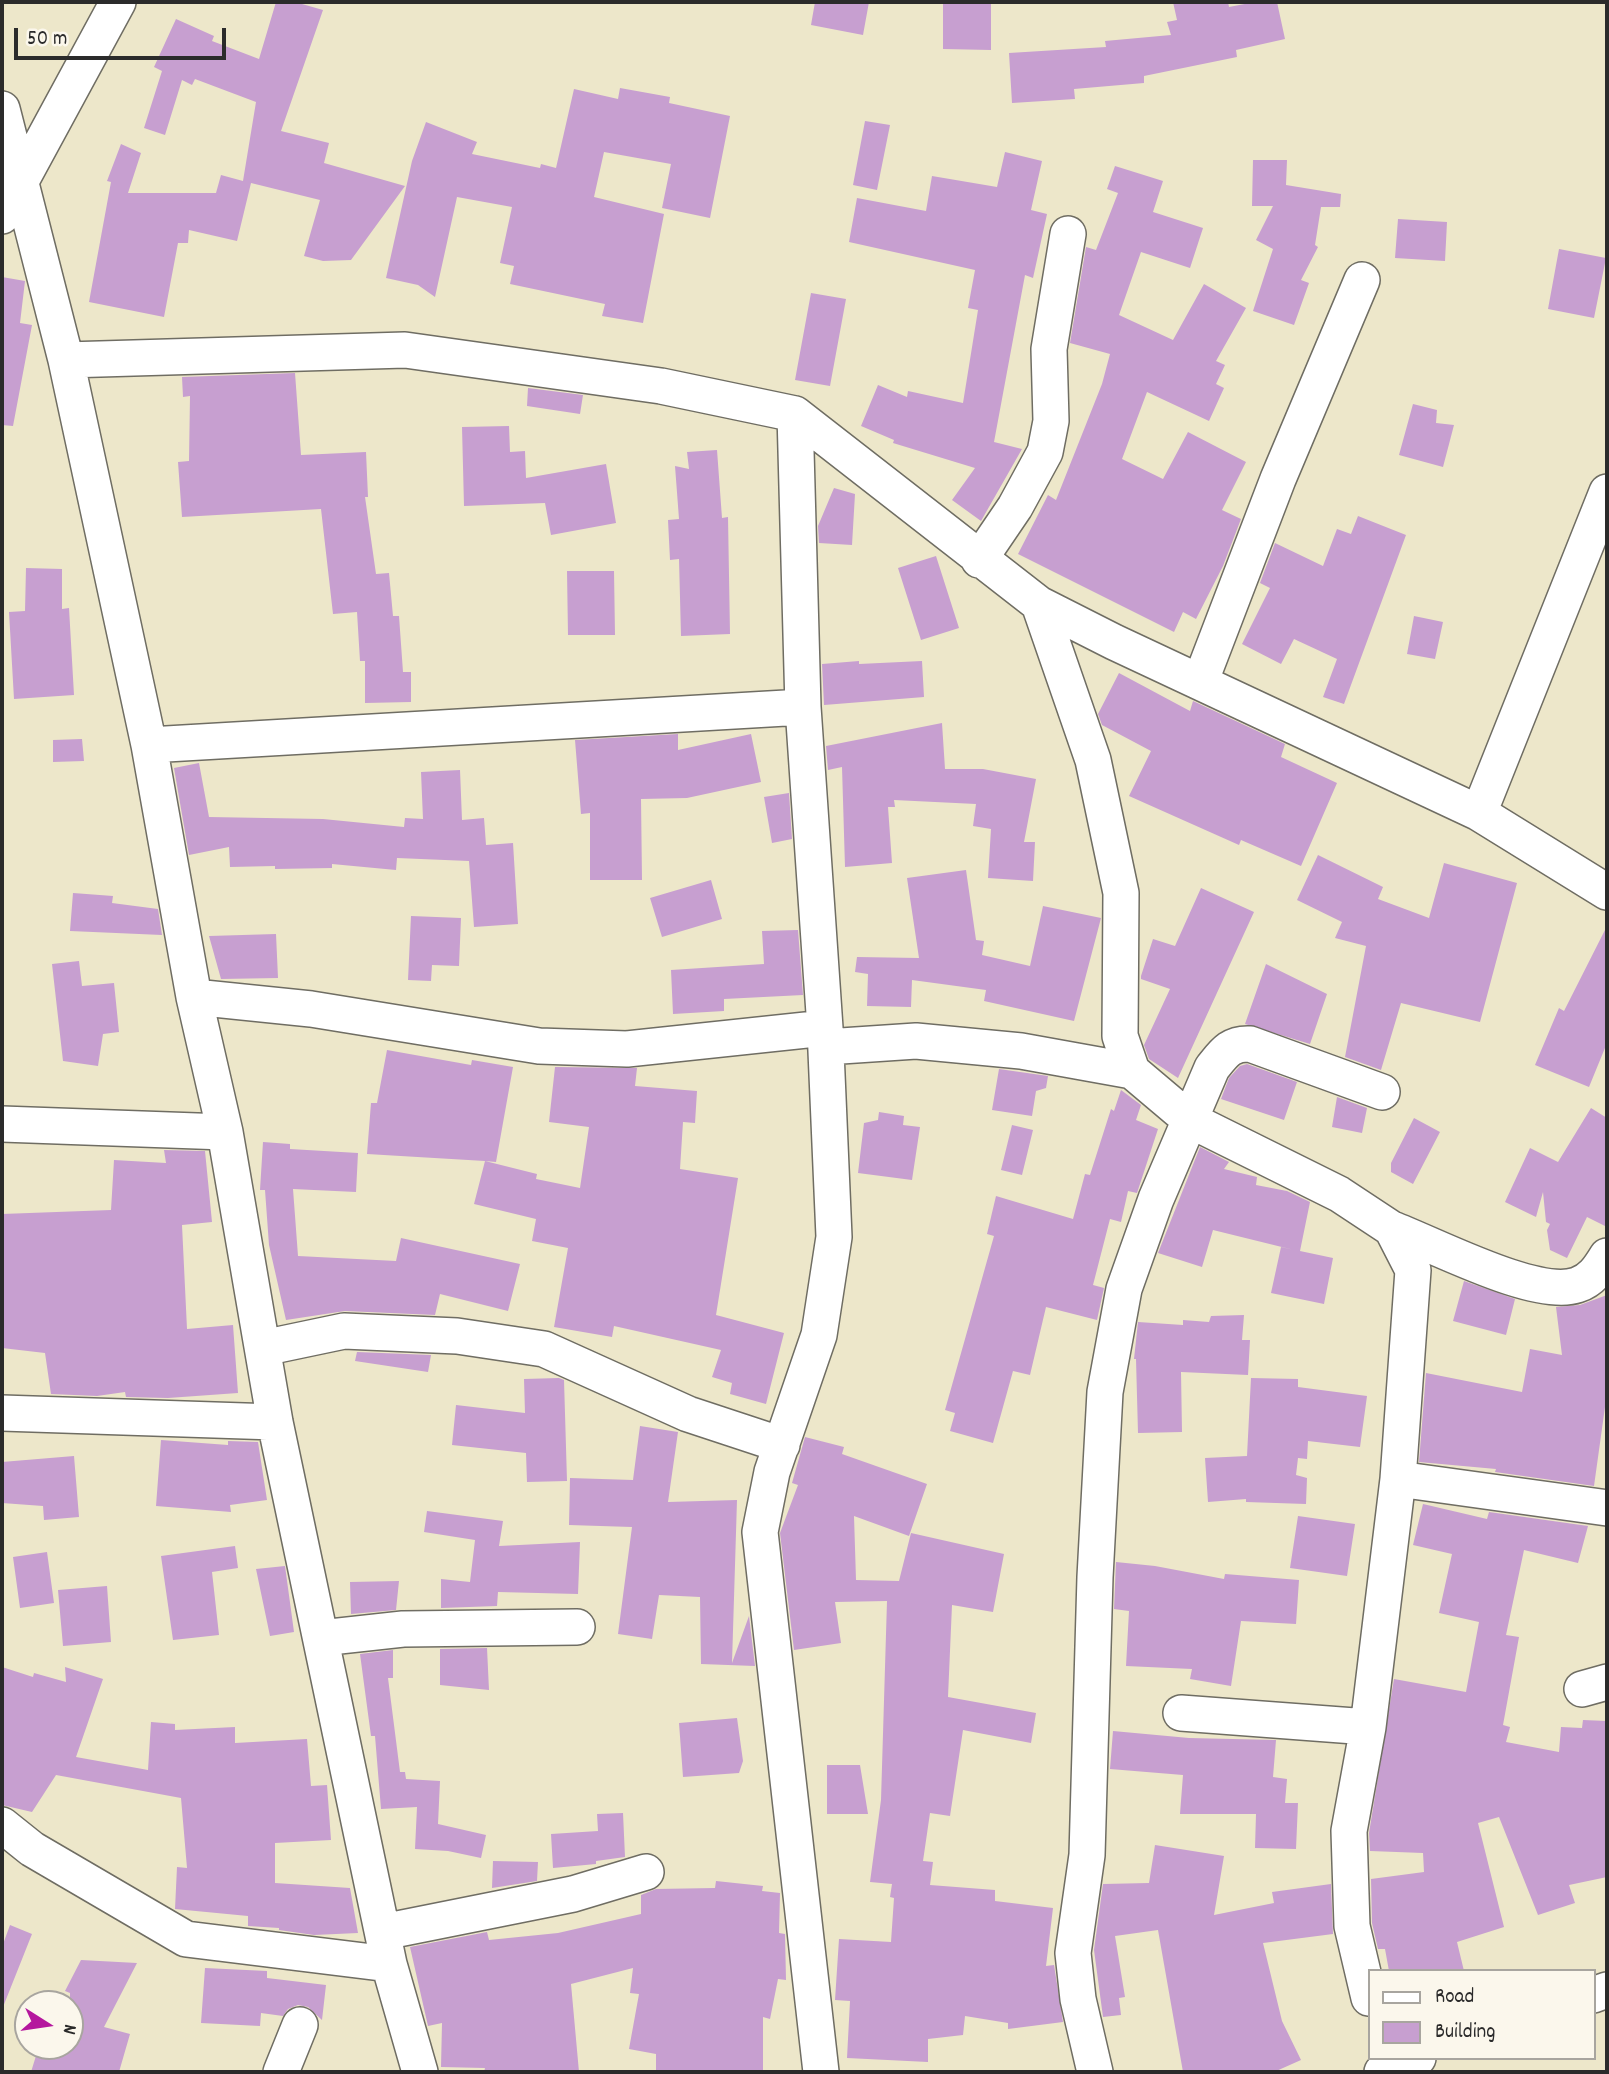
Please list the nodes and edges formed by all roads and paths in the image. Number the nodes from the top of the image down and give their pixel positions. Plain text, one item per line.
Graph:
1 (118, 2) edge
2 (2, 109) edge
3 (22, 181) junction
4 (2, 216) edge
5 (1068, 234) dead end
6 (1363, 280) dead end
7 (66, 360) junction
8 (795, 414) junction
9 (1607, 492) edge
10 (979, 560) junction
11 (1039, 604) junction
12 (1201, 680) junction
13 (803, 707) junction
14 (149, 745) junction
15 (1479, 813) junction
16 (1607, 892) edge
17 (194, 997) junction
18 (825, 1038) junction
19 (1132, 1071) junction
20 (1382, 1092) dead end
21 (1190, 1120) junction
22 (2, 1124) edge
23 (225, 1132) junction
24 (1392, 1229) junction
25 (1607, 1256) edge
26 (262, 1348) junction
27 (2, 1413) edge
28 (275, 1422) junction
29 (782, 1445) junction
30 (1398, 1479) junction
31 (1607, 1508) edge
32 (577, 1627) dead end
33 (321, 1638) junction
34 (1181, 1713) dead end
35 (1368, 1727) junction
36 (2, 1825) edge
37 (646, 1872) dead end
38 (386, 1948) junction
39 (1368, 1994) edge
40 (300, 2025) dead end
41 (281, 2072) edge
42 (420, 2072) edge
43 (821, 2072) edge
44 (1095, 2072) edge

1 - 3 street
2 - 3 street
3 - 4 street
3 - 7 street
5 - 10 street
6 - 12 street
7 - 8 street
7 - 14 street
8 - 10 street
8 - 13 street
9 - 15 street
10 - 11 street
11 - 12 street
11 - 19 street
12 - 15 street
13 - 14 street
13 - 18 street
14 - 17 street
15 - 16 street
17 - 18 street
17 - 23 street
18 - 19 street
18 - 29 street
19 - 21 street
20 - 21 street
21 - 24 street
21 - 44 street
22 - 23 street
23 - 26 street
24 - 25 street
24 - 30 street
26 - 28 street
26 - 29 street
27 - 28 street
28 - 33 street
29 - 43 street
30 - 31 street
30 - 35 street
32 - 33 street
33 - 38 street
34 - 35 street
35 - 39 street
36 - 38 street
37 - 38 street
38 - 42 street
40 - 41 street

